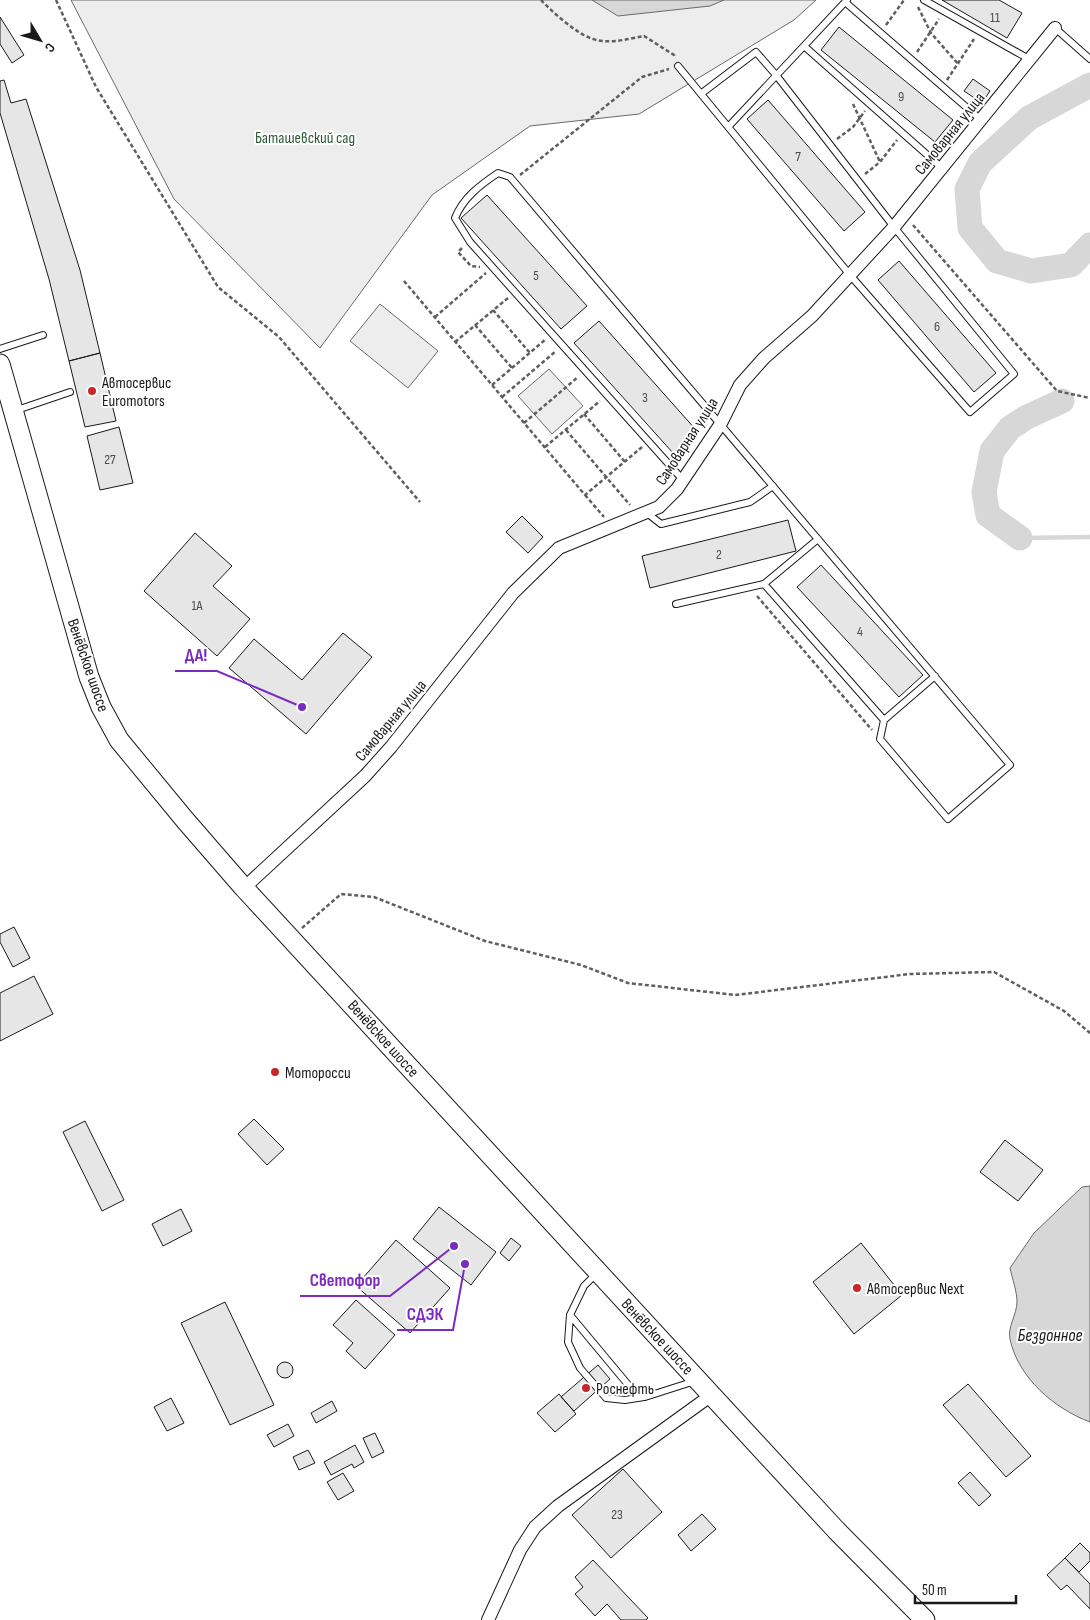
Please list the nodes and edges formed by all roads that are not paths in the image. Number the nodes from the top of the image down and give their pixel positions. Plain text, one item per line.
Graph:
1 (924, 0) edge
2 (846, 1) edge
3 (1055, 28) joint
4 (804, 46) junction
5 (1030, 59) junction
6 (1090, 59) edge
7 (678, 66) road end
8 (776, 75) junction
9 (702, 94) junction
10 (980, 119) junction
11 (728, 126) junction
12 (942, 167) junction
13 (894, 227) junction
14 (850, 275) junction
15 (43, 335) dead end
16 (0, 349) edge
17 (0, 364) edge
18 (70, 392) dead end
19 (13, 411) junction
20 (720, 425) junction
21 (683, 480) junction
22 (773, 486) junction
23 (643, 514) junction
24 (818, 539) junction
25 (764, 584) junction
26 (676, 604) dead end
27 (935, 676) junction
28 (884, 720) junction
29 (244, 888) junction
30 (598, 1272) junction
31 (570, 1315) junction
32 (700, 1380) junction
33 (714, 1394) junction
34 (645, 1396) junction
35 (488, 1620) edge
36 (925, 1620) edge

1 - 5 lane
2 - 4 lane
2 - 10 lane
3 - 5 street, Самоварная улица
3 - 6 lane
4 - 8 lane
4 - 12 lane
5 - 10 street, Самоварная улица
7 - 9 lane
8 - 9 lane
8 - 11 lane
8 - 13 lane
9 - 11 lane
10 - 12 street, Самоварная улица
11 - 14 lane
12 - 13 street, Самоварная улица
13 - 14 street, Самоварная улица
13 - 14 lane
14 - 20 street, Самоварная улица
15 - 16 lane
17 - 19 main road, Венёвское шоссе
18 - 19 lane
19 - 29 main road, Венёвское шоссе
20 - 21 street, Самоварная улица
20 - 21 lane
20 - 22 lane
21 - 23 street, Самоварная улица
22 - 23 lane
22 - 24 lane
23 - 29 street, Самоварная улица
24 - 25 lane
24 - 27 lane
25 - 26 lane
25 - 28 lane
27 - 28 lane
27 - 28 lane
29 - 30 main road, Венёвское шоссе
30 - 31 lane
30 - 32 main road, Венёвское шоссе
31 - 34 lane
31 - 34 lane
32 - 33 main road, Венёвское шоссе
32 - 34 lane
33 - 35 street
33 - 36 main road, Венёвское шоссе

